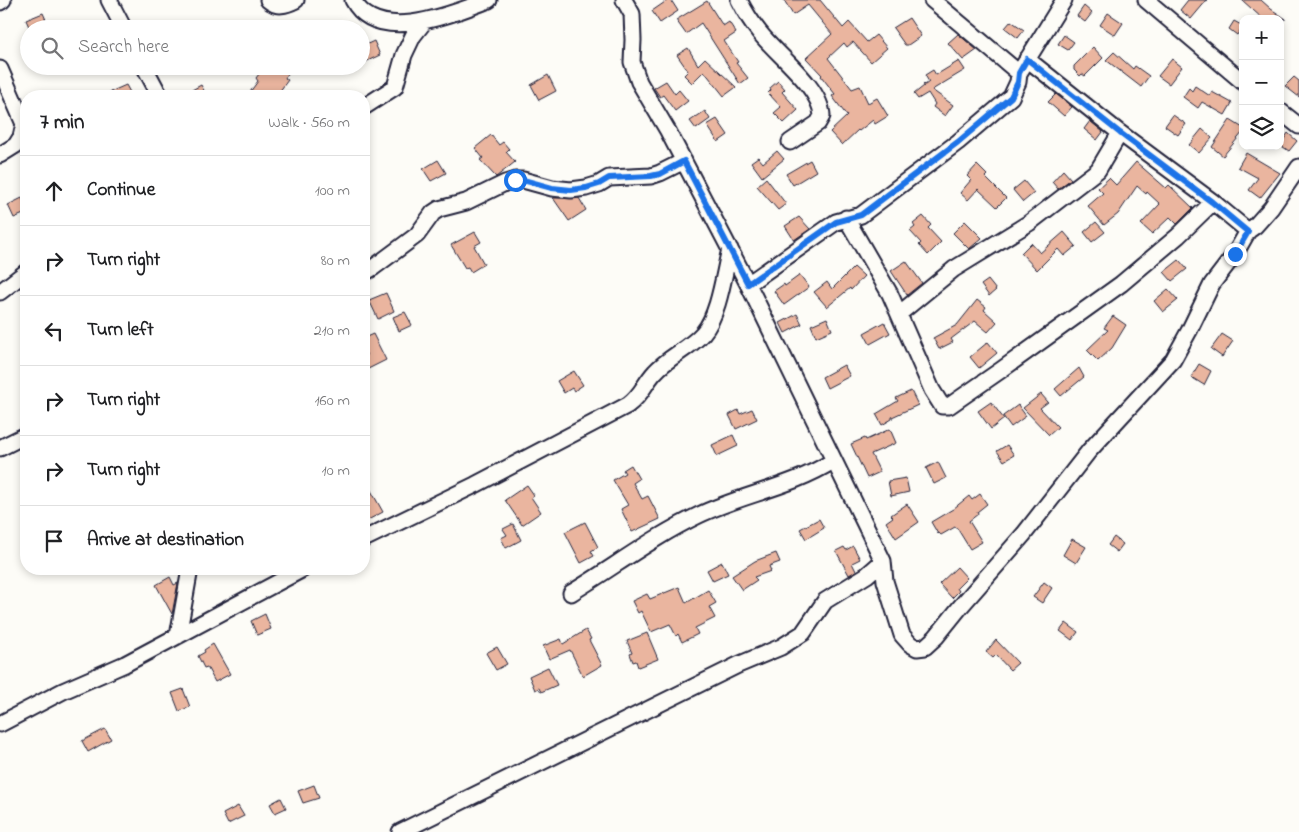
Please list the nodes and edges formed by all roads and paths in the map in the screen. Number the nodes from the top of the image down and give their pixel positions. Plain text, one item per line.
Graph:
1 (3, 0) edge
2 (109, 0) edge
3 (268, 0) edge
4 (296, 0) edge
5 (353, 0) edge
6 (489, 0) edge
7 (624, 0) edge
8 (739, 0) edge
9 (932, 0) edge
10 (1064, 0) edge
11 (1146, 0) edge
12 (0, 2) edge
13 (119, 20) edge
14 (424, 22) junction
15 (1027, 59) junction
16 (0, 69) edge
17 (1019, 73) junction
18 (149, 75) edge
19 (1239, 79) edge
20 (157, 90) edge
21 (370, 103) edge
22 (20, 115) edge
23 (1284, 115) edge
24 (1299, 126) edge
25 (1120, 133) junction
26 (20, 139) edge
27 (790, 142) dead end
28 (0, 155) edge
29 (684, 161) junction
30 (1299, 167) edge
31 (1212, 202) junction
32 (846, 218) junction
33 (1248, 232) junction
34 (730, 248) junction
35 (370, 269) edge
36 (20, 277) edge
37 (748, 284) junction
38 (0, 292) edge
39 (898, 314) junction
40 (20, 438) edge
41 (0, 448) edge
42 (833, 460) junction
43 (370, 536) edge
44 (883, 561) junction
45 (189, 575) edge
46 (292, 575) edge
47 (571, 593) dead end
48 (178, 636) junction
49 (0, 724) edge
50 (400, 832) edge

1 - 12 street
2 - 13 street
3 - 4 street
5 - 14 street
6 - 14 street
7 - 29 street
8 - 27 street
9 - 17 street
10 - 15 street
11 - 19 street
14 - 21 street
15 - 17 street
15 - 25 street
16 - 22 street
17 - 32 street
18 - 20 street
23 - 24 street
25 - 31 street
25 - 39 street
26 - 28 street
29 - 34 street
29 - 35 street
30 - 33 street
31 - 33 street
31 - 39 street
32 - 37 street
32 - 39 street
33 - 44 street
34 - 37 street
34 - 43 street
36 - 38 street
37 - 42 street
40 - 41 street
42 - 44 street
42 - 47 street
44 - 50 street
45 - 48 street
46 - 48 street
48 - 49 street

